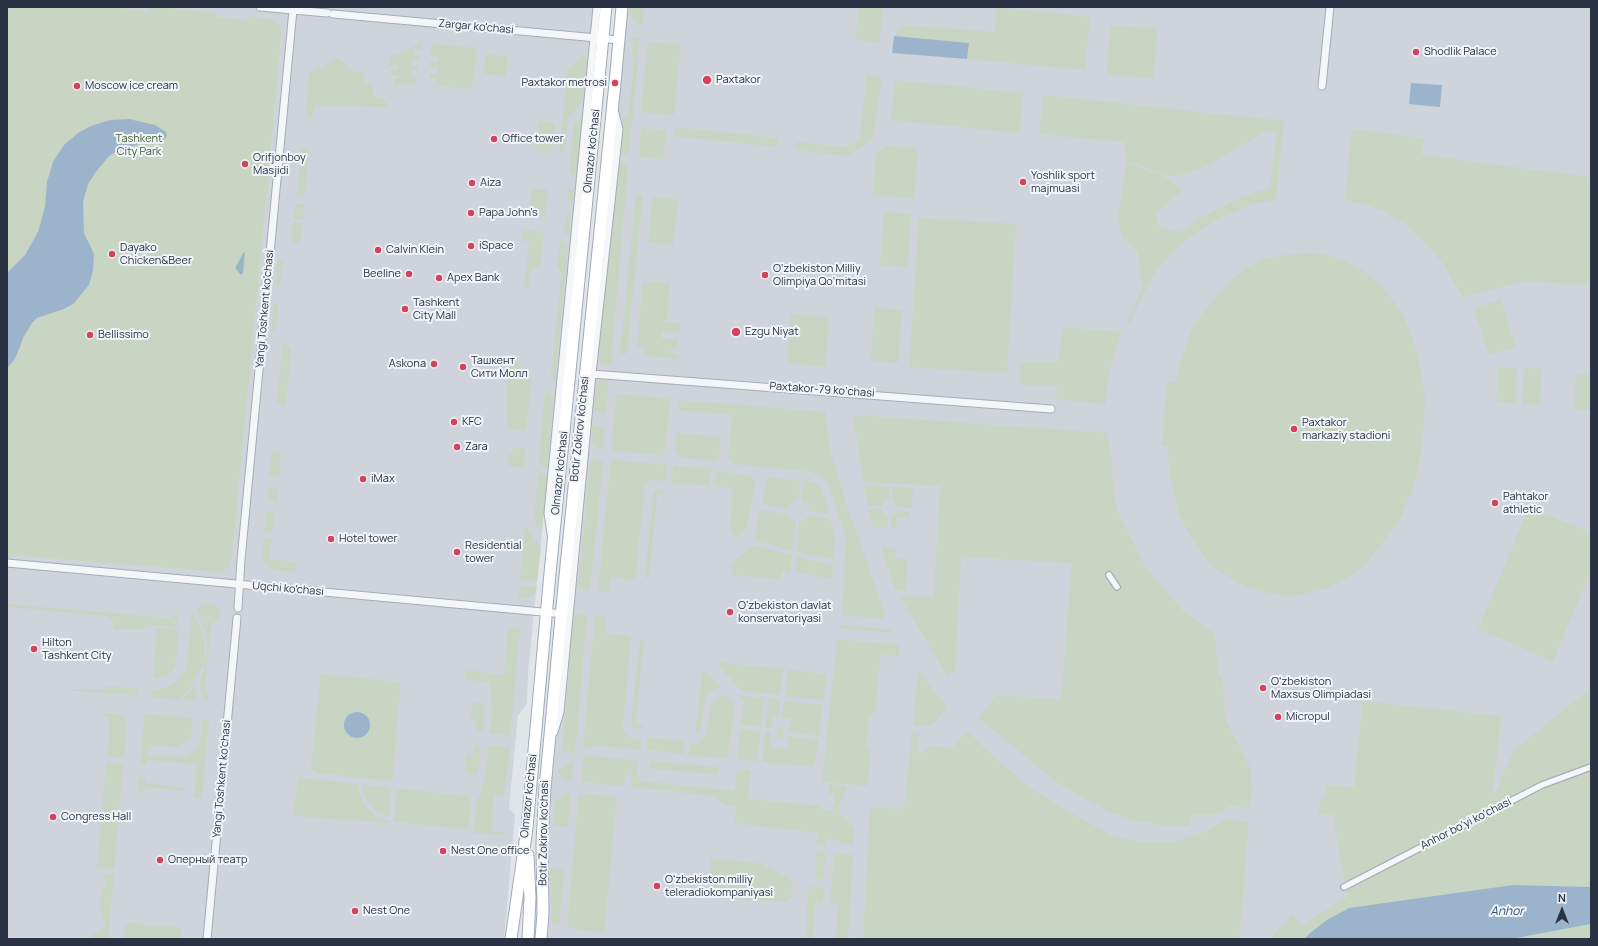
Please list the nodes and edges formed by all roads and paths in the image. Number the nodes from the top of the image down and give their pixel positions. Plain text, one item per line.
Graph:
1 (260, 7) edge
2 (597, 7) edge
3 (606, 7) edge
4 (622, 7) edge
5 (1330, 7) edge
6 (293, 10) junction
7 (599, 38) junction
8 (619, 40) junction
9 (1322, 86) dead end
10 (597, 103) junction
11 (613, 105) junction
12 (592, 374) junction
13 (1052, 409) dead end
14 (553, 550) junction
15 (7, 563) edge
16 (1109, 576) dead end
17 (240, 584) junction
18 (1117, 587) dead end
19 (238, 608) dead end
20 (547, 613) junction
21 (565, 614) junction
22 (237, 618) dead end
23 (1591, 767) edge
24 (527, 828) junction
25 (1344, 887) dead end
26 (207, 939) edge
27 (511, 939) edge
28 (528, 939) edge
29 (541, 939) edge

1 - 6 street, Zargar ko'chasi
2 - 7 street
3 - 7 main road, Olmazor ko'chasi
4 - 8 main road, Olmazor ko'chasi
5 - 9 street
6 - 7 street, Zargar ko'chasi
6 - 17 street, Yangi Toshkent ko'chasi
7 - 8 street, Zargar ko'chasi
7 - 10 main road, Olmazor ko'chasi
7 - 14 street
8 - 11 main road, Olmazor ko'chasi
10 - 11 main road
10 - 14 main road, Olmazor ko'chasi
11 - 12 street
11 - 21 main road, Botir Zokirov ko'chasi
12 - 13 street, Paxtakor-79 ko‘chasi
12 - 21 street
14 - 20 main road, Olmazor ko'chasi
15 - 17 street, Uqchi ko'chasi
16 - 18 street
17 - 19 street, Yangi Toshkent ko'chasi
17 - 20 street, Uqchi ko'chasi
20 - 21 street, Uqchi ko'chasi
20 - 24 main road, Olmazor ko'chasi
21 - 29 main road, Botir Zokirov ko'chasi
22 - 26 street, Yangi Toshkent ko'chasi
23 - 25 street, Anhor bo‘yi ko‘chasi
24 - 27 main road, Olmazor ko'chasi
24 - 28 main road

